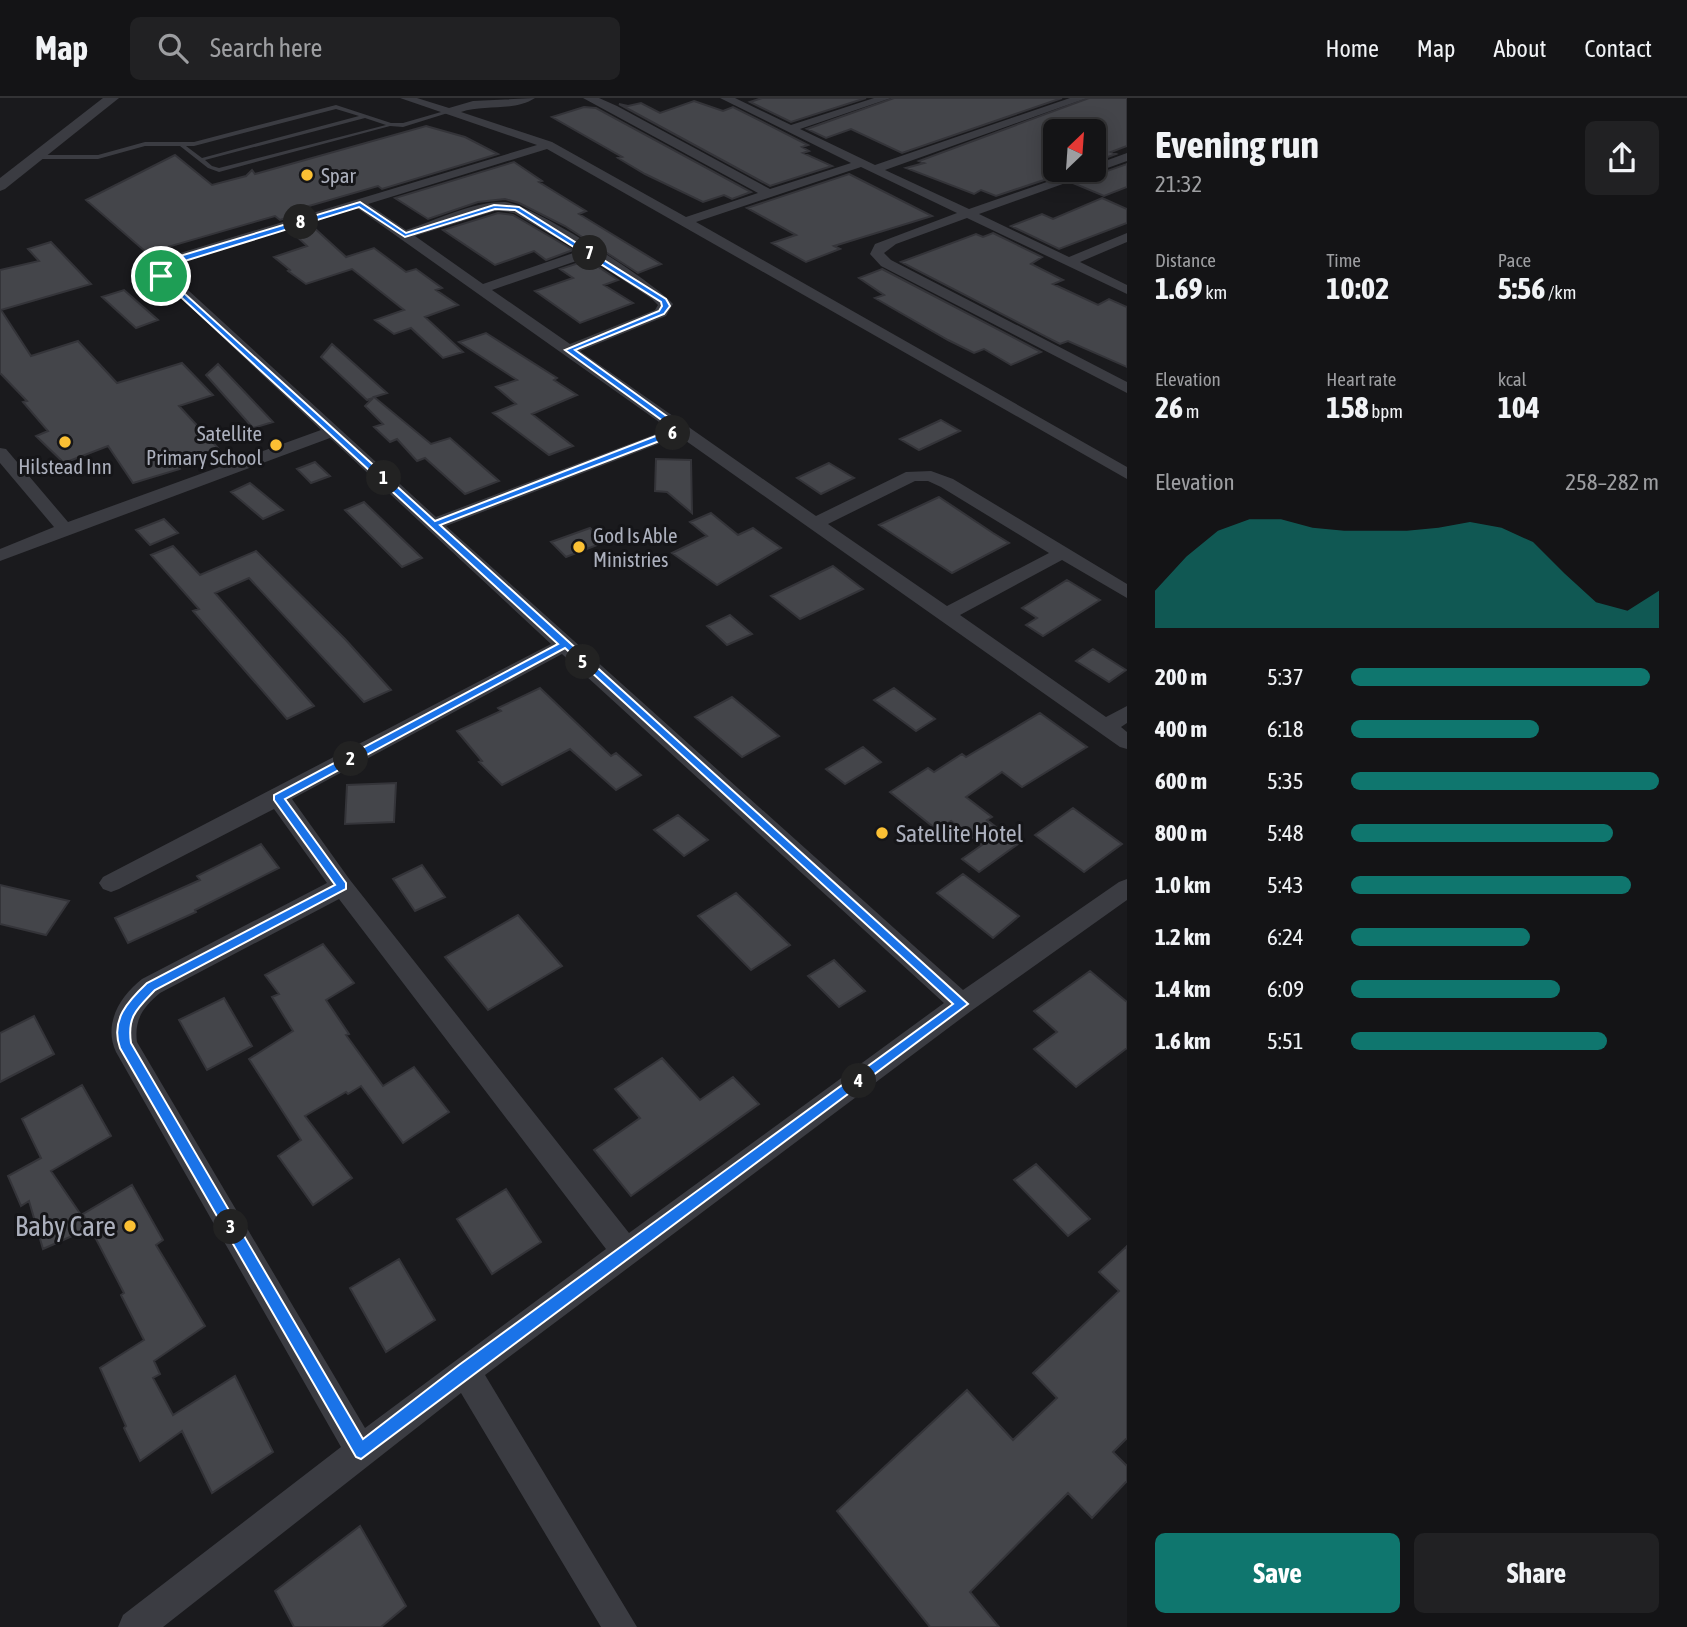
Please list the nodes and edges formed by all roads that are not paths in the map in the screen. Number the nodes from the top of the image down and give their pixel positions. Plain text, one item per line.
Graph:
1 (111, 98) edge
2 (406, 98) edge
3 (529, 98) edge
4 (589, 98) edge
5 (726, 98) edge
6 (885, 98) edge
7 (1081, 98) edge
8 (448, 111) junction
9 (363, 117) junction
10 (391, 125) junction
11 (789, 129) junction
12 (181, 144) junction
13 (548, 145) junction
14 (35, 157) junction
15 (1127, 157) edge
16 (200, 160) junction
17 (1106, 164) edge
18 (865, 167) junction
19 (1057, 182) edge
20 (0, 186) edge
21 (768, 194) junction
22 (360, 204) junction
23 (967, 215) junction
24 (684, 222) junction
25 (405, 235) junction
26 (1127, 237) edge
27 (588, 252) junction
28 (1068, 262) junction
29 (482, 289) junction
30 (1127, 290) edge
31 (569, 350) junction
32 (1127, 388) edge
33 (680, 430) junction
34 (333, 431) junction
35 (0, 453) edge
36 (1127, 474) edge
37 (815, 523) junction
38 (434, 524) junction
39 (65, 529) junction
40 (1062, 553) junction
41 (0, 555) edge
42 (1127, 592) edge
43 (946, 615) junction
44 (564, 645) junction
45 (1127, 713) edge
46 (1106, 727) junction
47 (1127, 742) edge
48 (278, 797) junction
49 (111, 883) dead end
50 (342, 886) junction
51 (1127, 888) edge
52 (962, 1004) junction
53 (626, 1252) junction
54 (464, 1371) junction
55 (361, 1451) junction
56 (135, 1627) edge
57 (620, 1627) edge

1 - 14 street
2 - 8 street
3 - 8 street
4 - 21 street
5 - 11 street
6 - 11 street
7 - 18 street
8 - 10 lane
8 - 13 street
9 - 10 lane
9 - 12 lane
9 - 16 lane
10 - 16 lane
11 - 18 street
12 - 14 lane
12 - 16 lane
13 - 22 street
13 - 24 street
14 - 20 street
15 - 17 street
18 - 21 street
18 - 23 street
19 - 23 street
21 - 24 street
22 - 25 street
22 - 34 street
23 - 28 street
23 - 32 street
24 - 36 street
25 - 27 street
25 - 29 street
26 - 28 street
27 - 29 street
27 - 31 street
28 - 30 street
29 - 31 street
31 - 33 street
33 - 37 street
33 - 38 street
34 - 38 street
34 - 39 street
35 - 39 street
37 - 40 street
37 - 43 street
38 - 44 street
39 - 41 street
40 - 42 street
40 - 43 street
43 - 46 street
44 - 48 street
44 - 52 street
45 - 46 street
46 - 47 street
48 - 49 street
48 - 50 street
50 - 53 street
50 - 55 street
51 - 52 street
52 - 53 street
53 - 54 street
54 - 55 street
54 - 57 street
55 - 56 street

